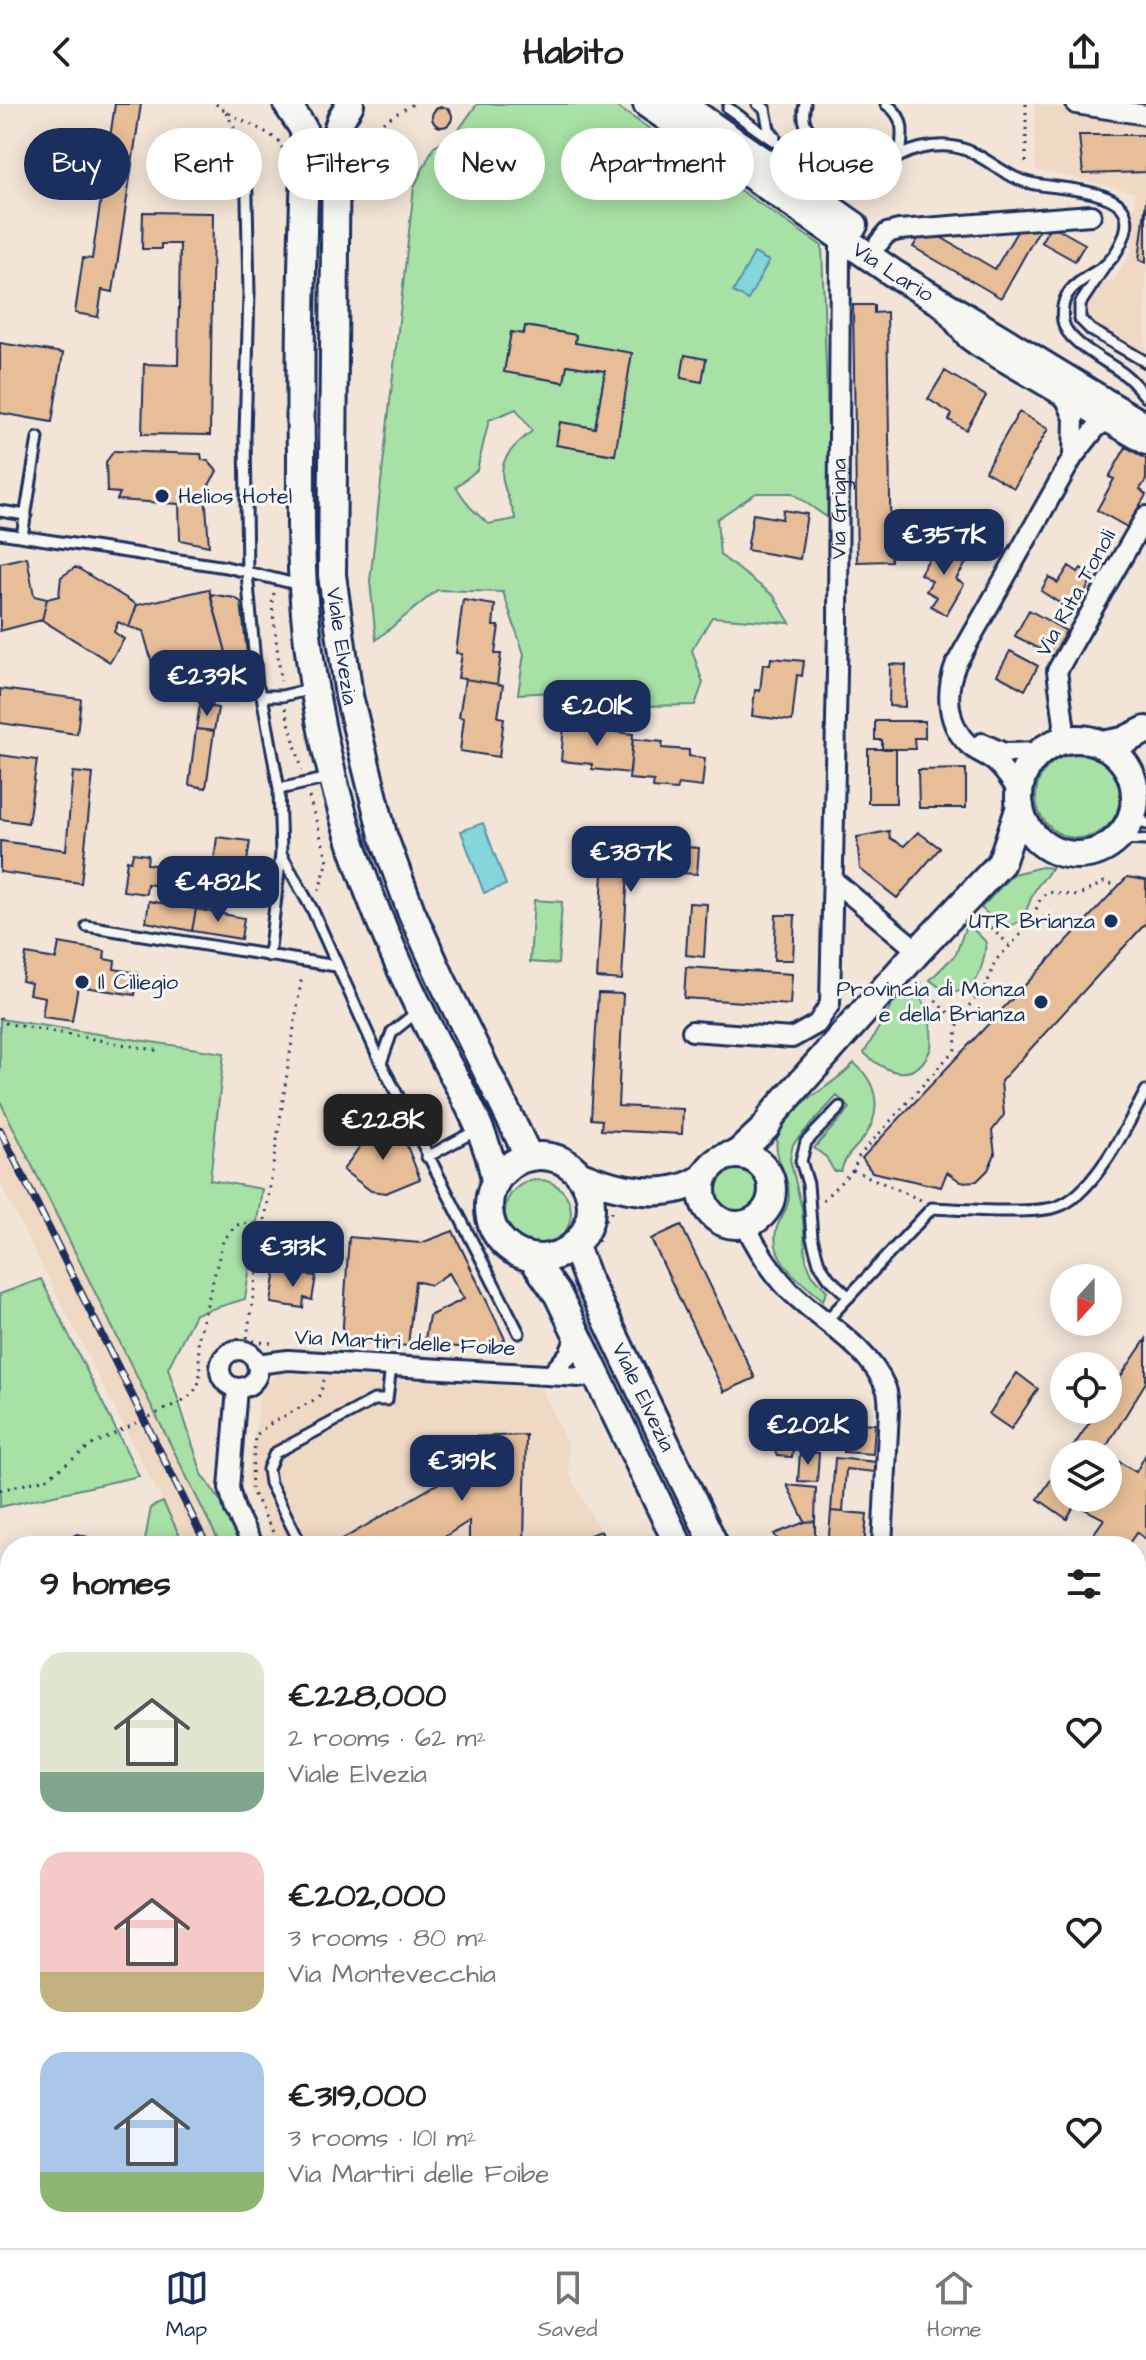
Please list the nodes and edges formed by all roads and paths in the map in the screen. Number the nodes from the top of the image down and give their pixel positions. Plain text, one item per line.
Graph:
1 (216, 104) edge
2 (287, 104) edge
3 (350, 104) edge
4 (413, 104) edge
5 (647, 104) edge
6 (681, 104) edge
7 (758, 104) edge
8 (805, 104) edge
9 (886, 104) edge
10 (1026, 104) edge
11 (1076, 104) edge
12 (730, 105) edge
13 (226, 112) junction
14 (1146, 115) edge
15 (234, 128) edge
16 (372, 128) edge
17 (806, 128) edge
18 (902, 128) edge
19 (770, 130) edge
20 (770, 137) edge
21 (278, 140) edge
22 (902, 155) edge
23 (1024, 175) dead end
24 (247, 200) edge
25 (1091, 215) dead end
26 (845, 240) junction
27 (879, 243) junction
28 (1105, 265) junction
29 (933, 298) junction
30 (1146, 362) edge
31 (1065, 397) junction
32 (1146, 397) edge
33 (1146, 406) edge
34 (1107, 421) junction
35 (1146, 427) edge
36 (38, 438) dead end
37 (1146, 445) edge
38 (1073, 457) junction
39 (0, 511) edge
40 (26, 515) junction
41 (1146, 516) edge
42 (0, 533) edge
43 (22, 536) junction
44 (247, 573) junction
45 (303, 586) junction
46 (272, 604) dead end
47 (316, 689) junction
48 (262, 696) junction
49 (282, 696) junction
50 (956, 726) junction
51 (1146, 730) edge
52 (1102, 745) junction
53 (1049, 747) junction
54 (1146, 765) edge
55 (332, 777) junction
56 (305, 783) junction
57 (279, 789) junction
58 (1020, 800) junction
59 (1138, 812) edge
60 (1116, 839) junction
61 (1146, 840) edge
62 (281, 854) junction
63 (1070, 854) junction
64 (1001, 863) junction
65 (833, 880) junction
66 (1119, 886) dead end
67 (313, 911) junction
68 (972, 913) dead end
69 (87, 926) dead end
70 (1010, 945) junction
71 (918, 951) junction
72 (269, 956) junction
73 (305, 961) junction
74 (336, 966) junction
75 (919, 981) dead end
76 (419, 1010) junction
77 (0, 1017) edge
78 (961, 1019) junction
79 (692, 1031) dead end
80 (160, 1051) dead end
81 (381, 1063) junction
82 (1146, 1091) edge
83 (840, 1107) dead end
84 (478, 1129) junction
85 (536, 1152) junction
86 (427, 1157) junction
87 (747, 1159) junction
88 (579, 1169) junction
89 (853, 1170) junction
90 (704, 1177) junction
91 (495, 1182) junction
92 (676, 1190) junction
93 (623, 1197) junction
94 (706, 1206) junction
95 (932, 1208) junction
96 (812, 1211) junction
97 (265, 1224) junction
98 (745, 1224) junction
99 (588, 1236) junction
100 (532, 1258) junction
101 (849, 1297) junction
102 (825, 1322) junction
103 (519, 1333) dead end
104 (577, 1335) junction
105 (257, 1342) dead end
106 (257, 1364) junction
107 (391, 1366) junction
108 (551, 1375) junction
109 (598, 1378) junction
110 (237, 1388) junction
111 (0, 1490) edge
112 (248, 1536) edge
113 (296, 1536) edge
114 (674, 1536) edge
115 (710, 1536) edge
116 (883, 1536) edge

1 - 13 path
2 - 45 main road, Viale Elvezia
3 - 85 main road, Viale Elvezia
4 - 16 path
5 - 26 main road, Via Lario
6 - 27 main road, Via Lario
7 - 19 lane
8 - 17 lane
9 - 18 lane
10 - 23 path
11 - 14 street
12 - 20 lane
13 - 15 path
13 - 21 path
22 - 28 lane
24 - 44 lane
25 - 27 street
26 - 29 main road, Via Lario
26 - 65 street, Via Grigna
27 - 33 main road, Via Lario
28 - 30 lane
28 - 32 lane
29 - 31 street
29 - 35 main road, Via Lario
31 - 34 street
31 - 38 street
34 - 37 street
34 - 38 street
36 - 40 lane
38 - 50 street
39 - 40 lane
40 - 43 lane
41 - 53 street, Via Rita Tonoli
42 - 43 lane, Viale Elvezia
43 - 44 lane, Viale Elvezia
44 - 45 lane, Viale Elvezia
44 - 48 lane
45 - 47 main road, Viale Elvezia
46 - 49 path
47 - 49 lane
47 - 55 main road, Viale Elvezia
48 - 49 lane
48 - 57 lane
49 - 56 path
50 - 53 street
50 - 58 street
51 - 52 main road
52 - 53 main road
52 - 59 main road
53 - 58 main road
54 - 59 main road
55 - 56 lane
55 - 76 main road, Viale Elvezia
56 - 57 lane
56 - 67 path
57 - 62 lane
58 - 63 main road
58 - 64 main road
59 - 60 main road
60 - 61 lane
60 - 63 main road
62 - 67 lane
62 - 72 lane
63 - 64 main road
64 - 71 main road
65 - 71 street
65 - 79 street, Via Grigna
66 - 70 path
67 - 74 lane
68 - 70 path
69 - 72 lane
70 - 78 path
71 - 87 main road
72 - 73 lane
73 - 74 lane
73 - 97 path
74 - 81 lane
75 - 78 path
76 - 81 lane
76 - 84 main road, Viale Elvezia
77 - 80 path
78 - 89 path
81 - 86 lane
82 - 95 lane
83 - 96 lane
84 - 86 lane
84 - 91 main road, Viale Elvezia
85 - 88 path
85 - 88 main road
85 - 91 main road
86 - 103 lane
87 - 90 main road
87 - 98 main road
88 - 93 main road
88 - 99 main road, Viale Elvezia
89 - 95 path
89 - 96 path
90 - 92 main road
90 - 94 main road
91 - 100 main road, Viale Elvezia
92 - 93 main road
92 - 94 main road
93 - 99 path
93 - 99 main road
94 - 98 main road
95 - 101 lane
96 - 101 lane
97 - 105 path
97 - 111 path, bridge
98 - 102 street
99 - 100 main road
99 - 115 main road, Viale Elvezia
100 - 104 main road, Viale Elvezia
101 - 102 lane
102 - 116 street
104 - 108 street
104 - 109 main road, Viale Elvezia
106 - 107 street, Via Martiri delle Foibe
106 - 110 street
106 - 110 street
107 - 108 street, Via Martiri delle Foibe
107 - 113 lane
108 - 109 street, Via Martiri delle Foibe
109 - 114 main road, Viale Elvezia
110 - 112 street

